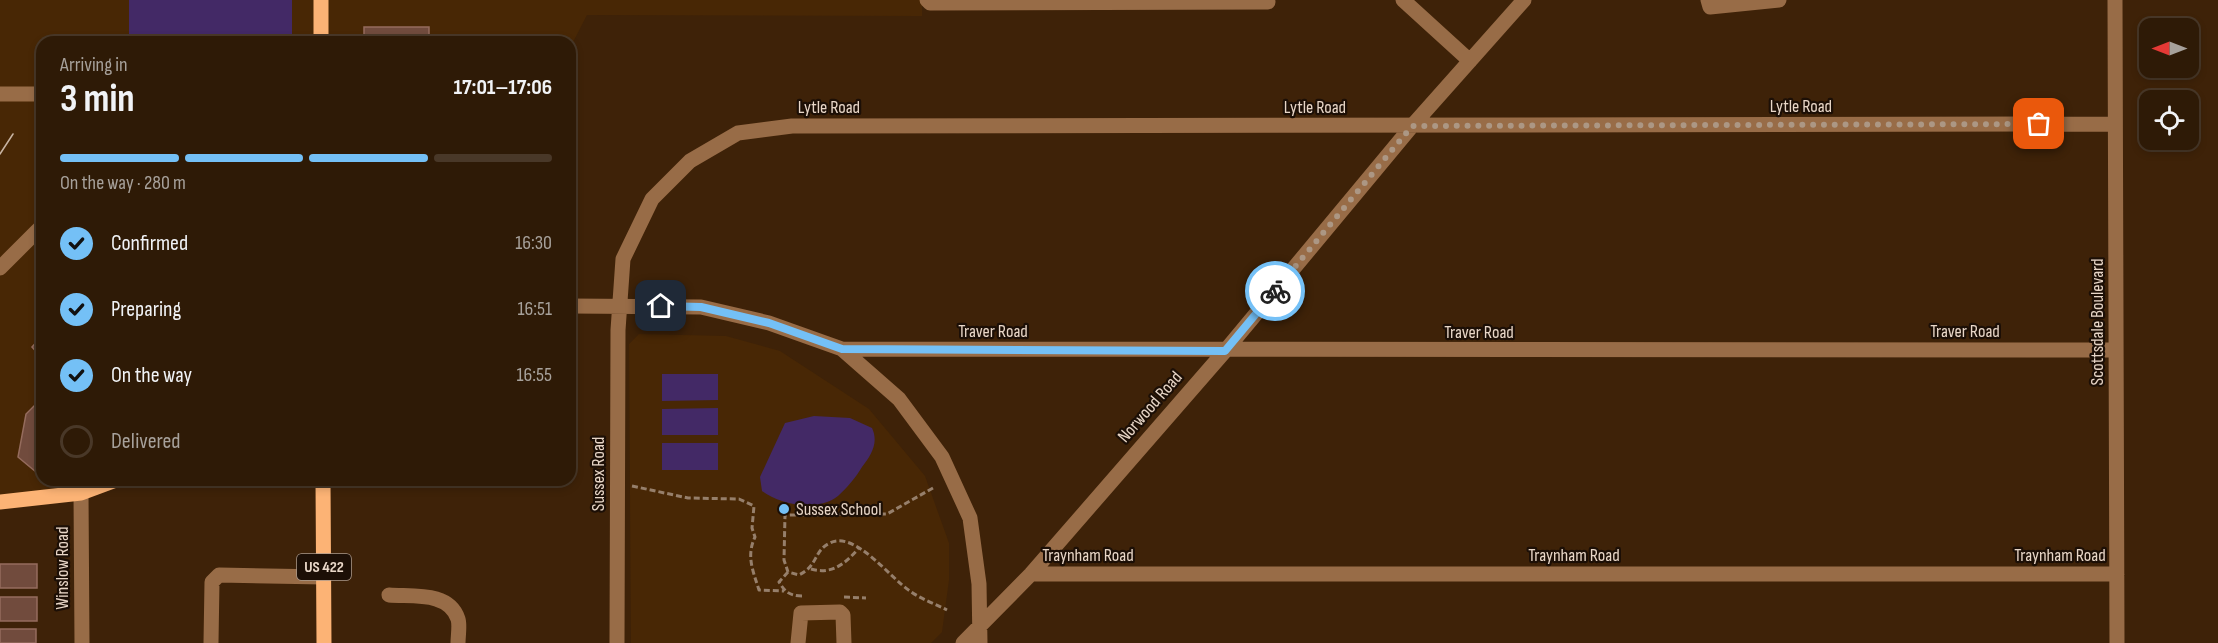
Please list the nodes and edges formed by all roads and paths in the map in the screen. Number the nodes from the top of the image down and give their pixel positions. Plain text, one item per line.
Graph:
1 (321, 0) edge
2 (927, 0) edge
3 (1403, 0) edge
4 (1524, 0) edge
5 (1708, 0) edge
6 (1779, 0) edge
7 (2115, 0) edge
8 (1096, 1) edge
9 (996, 2) edge
10 (1268, 2) dead end
11 (321, 36) edge
12 (1470, 60) junction
13 (0, 94) edge
14 (36, 94) edge
15 (2115, 124) junction
16 (1412, 126) junction
17 (36, 232) edge
18 (0, 268) edge
19 (619, 305) junction
20 (576, 306) edge
21 (842, 349) junction
22 (2116, 350) junction
23 (1225, 351) junction
24 (100, 486) edge
25 (323, 486) edge
26 (632, 486) dead end
27 (933, 488) dead end
28 (81, 493) junction
29 (0, 502) edge
30 (859, 549) junction
31 (811, 569) junction
32 (788, 572) junction
33 (1031, 574) junction
34 (2117, 574) junction
35 (324, 576) junction
36 (784, 591) junction
37 (389, 595) dead end
38 (804, 596) dead end
39 (835, 597) dead end
40 (866, 598) dead end
41 (947, 610) dead end
42 (980, 623) junction
43 (211, 642) edge
44 (82, 643) edge
45 (324, 643) edge
46 (458, 643) edge
47 (617, 643) edge
48 (798, 643) edge
49 (844, 643) edge
50 (963, 643) edge
51 (980, 643) edge
52 (2117, 643) edge

1 - 11 main road
2 - 9 street
3 - 12 street
4 - 12 street, Norwood Road
5 - 6 street
7 - 15 street, Scottsdale Boulevard
8 - 9 street
8 - 10 street
12 - 16 street, Norwood Road
13 - 14 street
15 - 16 street, Lytle Road
15 - 22 street, Scottsdale Boulevard
16 - 19 street, Lytle Road
16 - 23 street, Norwood Road
17 - 18 street
19 - 20 street
19 - 21 street
19 - 47 street, Sussex Road
21 - 23 street, Traver Road
21 - 42 street
22 - 23 street, Traver Road
22 - 34 street, Scottsdale Boulevard
23 - 33 street, Norwood Road
24 - 28 main road
25 - 35 main road, US 422
26 - 36 path
27 - 32 path
28 - 29 main road
28 - 44 street, Winslow Road
30 - 31 path
30 - 31 path
30 - 41 path
31 - 32 path
32 - 36 path
33 - 34 street, Traynham Road
33 - 42 street, Norwood Road
34 - 52 street, Scottsdale Boulevard
35 - 43 street
35 - 45 main road, US 422
36 - 38 path
37 - 46 street
39 - 40 path
42 - 50 street, Norwood Road
42 - 51 street
48 - 49 street

